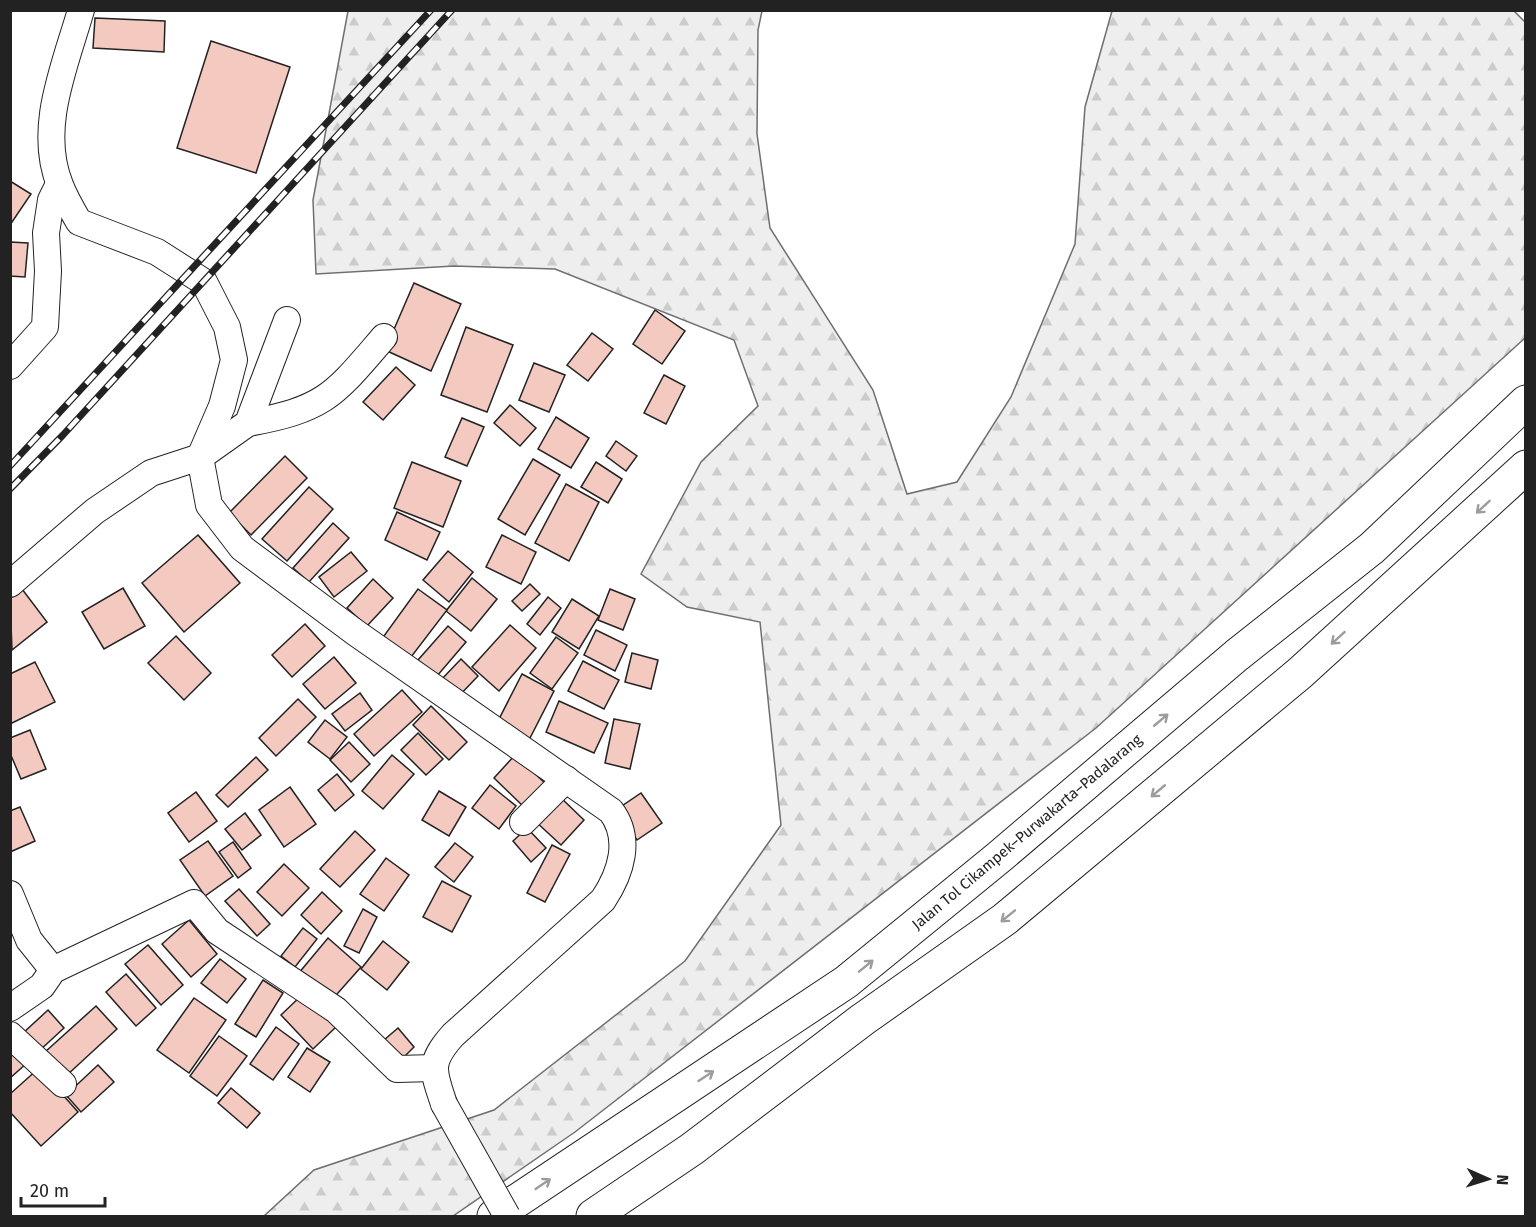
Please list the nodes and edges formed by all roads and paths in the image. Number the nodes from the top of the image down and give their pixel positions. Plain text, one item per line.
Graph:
1 (81, 10) edge
2 (59, 184) junction
3 (286, 320) dead end
4 (384, 337) dead end
5 (10, 366) edge
6 (1526, 402) edge
7 (248, 423) junction
8 (200, 457) junction
9 (1526, 467) edge
10 (10, 584) edge
11 (566, 779) junction
12 (523, 822) dead end
13 (10, 894) edge
14 (53, 970) junction
15 (10, 1008) edge
16 (10, 1035) edge
17 (434, 1068) junction
18 (63, 1084) dead end
19 (494, 1216) edge
20 (507, 1216) edge
21 (593, 1216) edge

1 - 2 street
2 - 5 street
2 - 8 street
3 - 7 street
4 - 7 street
19 -> 6 highway, Jalan Tol Cikampek–Purwakarta–Padalarang
7 - 8 street
8 - 10 street
8 - 11 street
9 -> 21 highway
11 - 12 street
11 - 17 street
13 - 14 street
14 - 15 street
14 - 17 street
16 - 18 street
17 - 20 street, bridge

